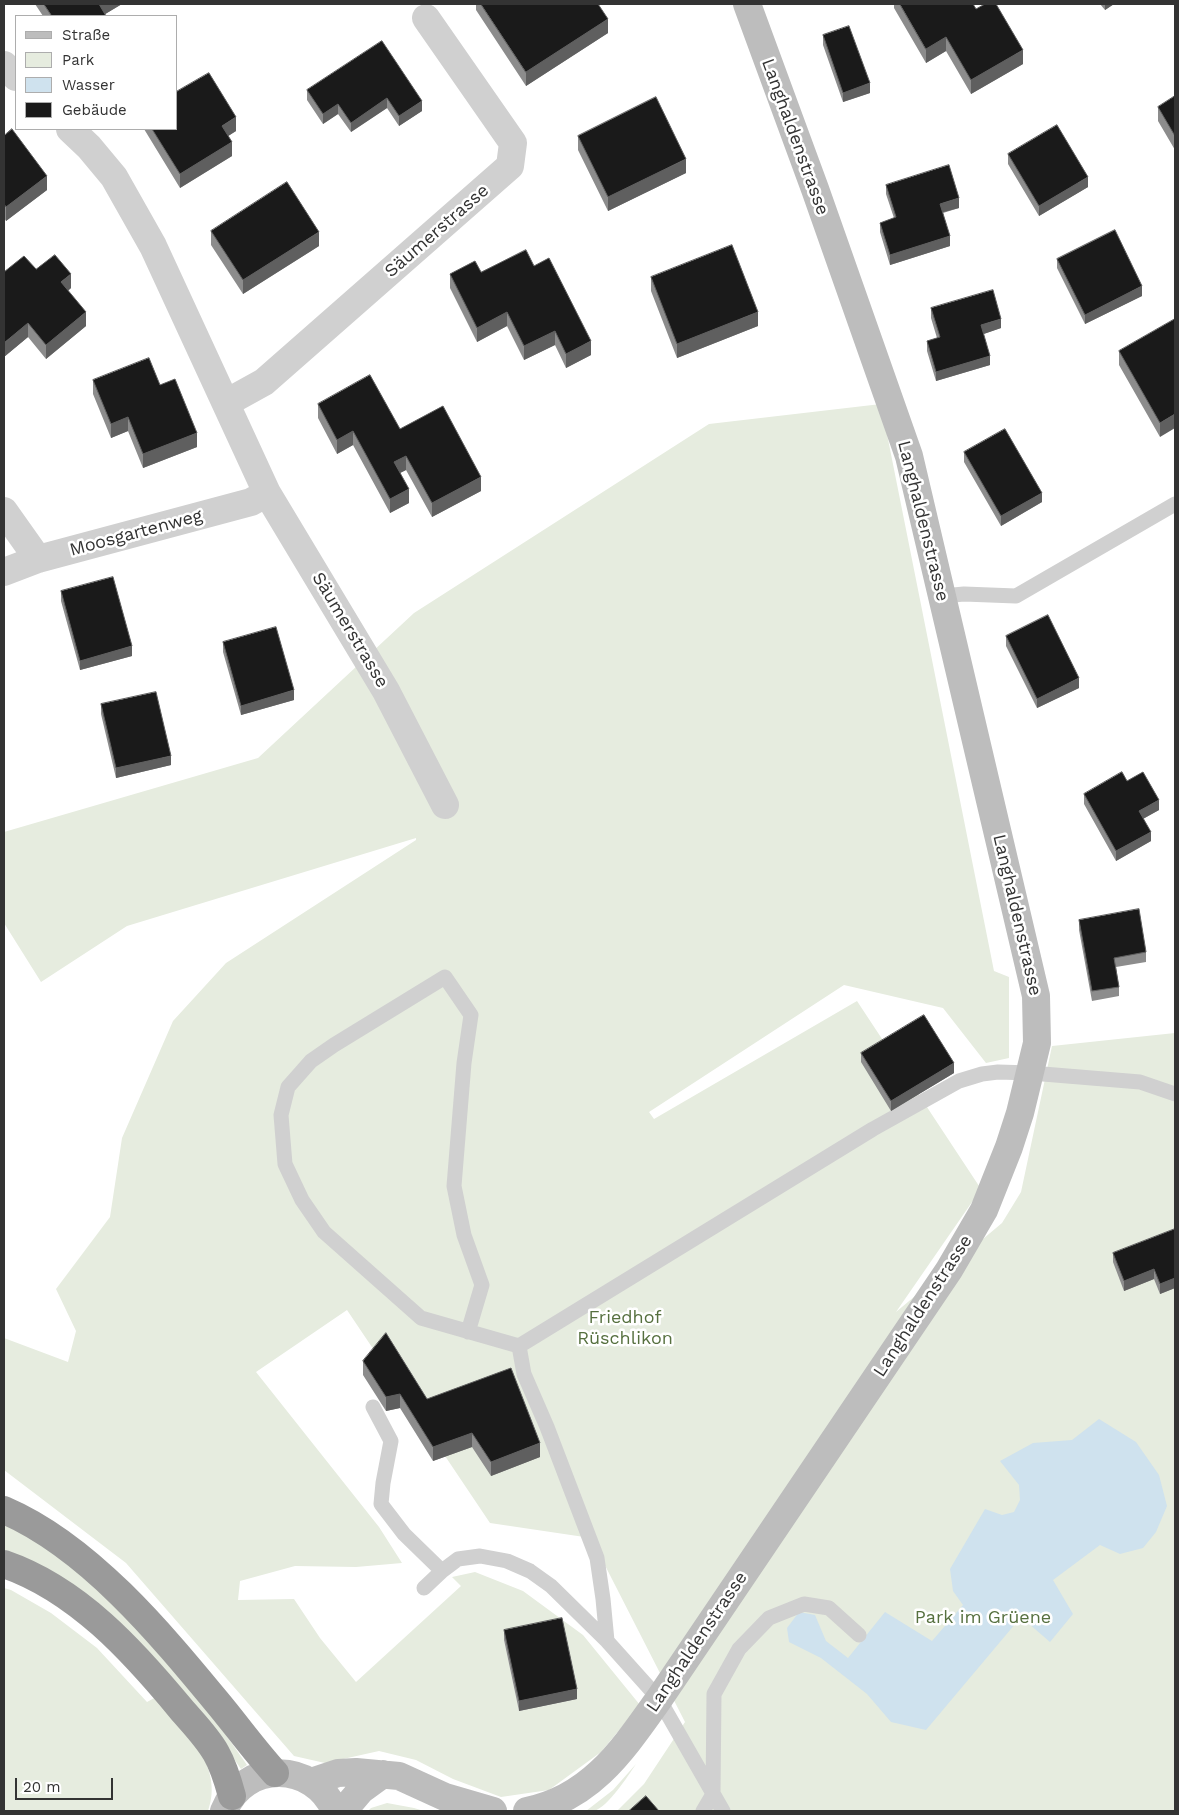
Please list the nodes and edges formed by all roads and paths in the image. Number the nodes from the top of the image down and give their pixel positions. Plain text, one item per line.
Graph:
1 (747, 4) edge
2 (426, 18) dead end
3 (4, 65) edge
4 (15, 76) edge
5 (71, 130) edge
6 (226, 403) junction
7 (267, 493) junction
8 (1175, 504) edge
9 (4, 511) edge
10 (38, 559) junction
11 (4, 572) edge
12 (943, 596) junction
13 (445, 805) dead end
14 (1030, 1073) junction
15 (1175, 1094) edge
16 (468, 1332) junction
17 (519, 1346) junction
18 (372, 1407) dead end
19 (4, 1510) edge
20 (4, 1564) edge
21 (442, 1571) junction
22 (424, 1588) dead end
23 (859, 1635) dead end
24 (606, 1641) junction
25 (659, 1699) junction
26 (275, 1773) junction
27 (383, 1774) junction
28 (311, 1782) junction
29 (713, 1794) junction
30 (228, 1804) edge
31 (335, 1811) edge
32 (343, 1811) edge
33 (493, 1811) edge
34 (527, 1811) edge
35 (703, 1811) edge
36 (723, 1811) edge

1 - 12 street, Langhaldenstrasse
2 - 6 street, Säumerstrasse
3 - 4 street
5 - 6 street, Säumerstrasse
6 - 7 street, Säumerstrasse
7 - 10 street, Moosgartenweg
7 - 13 street, Säumerstrasse
8 - 12 lane
9 - 10 street
10 - 11 street, Moosgartenweg
12 - 14 street, Langhaldenstrasse
14 - 15 lane
14 - 17 lane
14 - 25 street, Langhaldenstrasse
16 - 16 lane
16 - 17 lane
17 - 24 lane
18 - 21 lane
19 - 26 highway
20 - 30 highway
21 - 22 lane
21 - 24 lane
23 - 29 lane
24 - 25 lane
25 - 29 lane
25 - 34 street, Langhaldenstrasse
26 - 28 street
26 - 30 street
27 - 28 street
27 - 32 street
27 - 33 street
28 - 31 street
29 - 35 lane
29 - 36 lane

